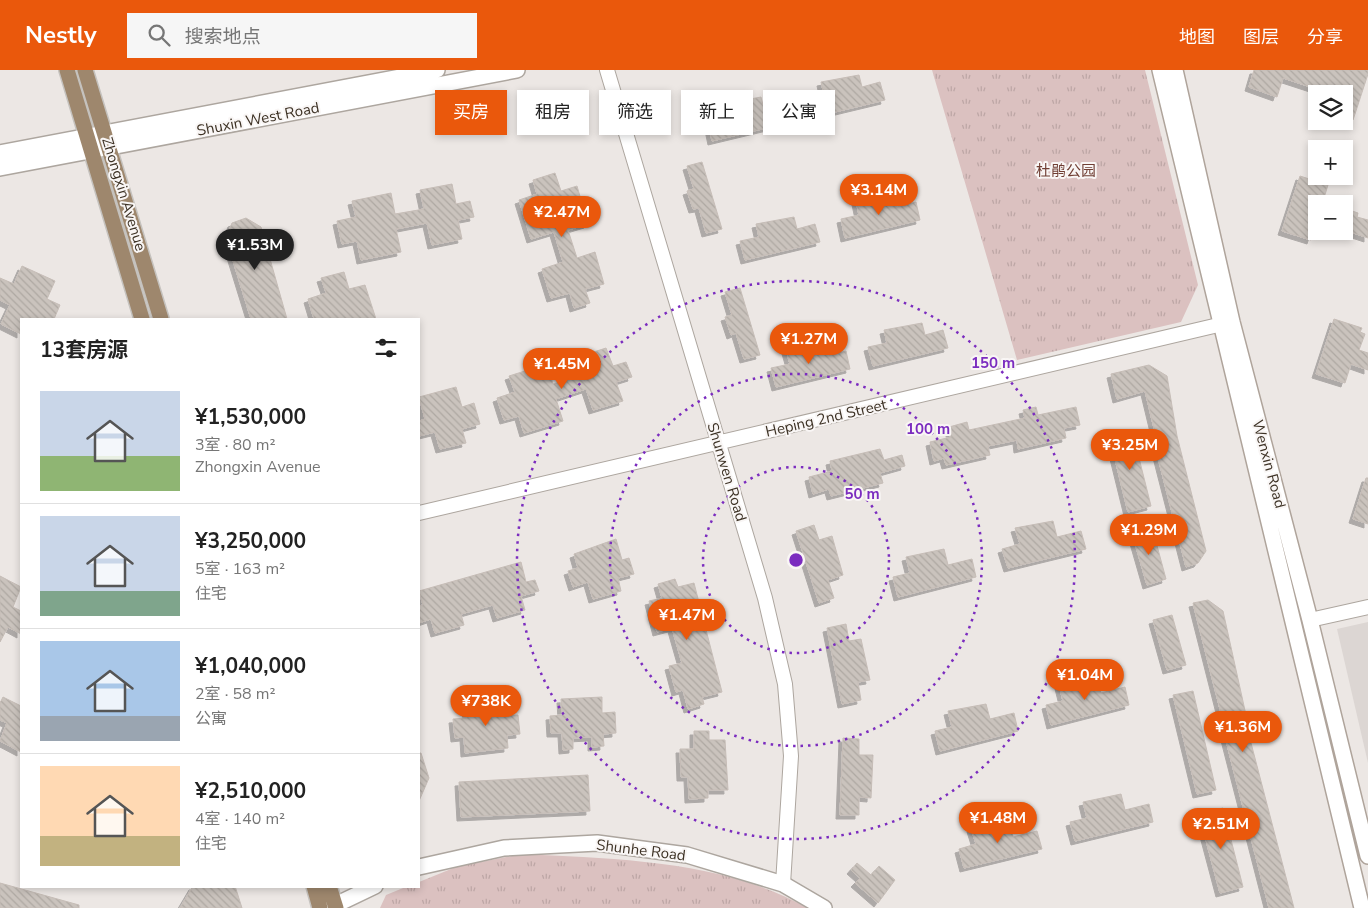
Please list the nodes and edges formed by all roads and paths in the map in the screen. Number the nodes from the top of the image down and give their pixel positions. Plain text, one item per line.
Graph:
1 (67, 70) edge
2 (85, 70) edge
3 (437, 70) edge
4 (517, 70) edge
5 (607, 70) edge
6 (1160, 70) edge
7 (1175, 70) edge
8 (108, 140) junction
9 (90, 143) junction
10 (0, 153) edge
11 (0, 168) edge
12 (142, 318) edge
13 (161, 318) edge
14 (1226, 324) junction
15 (719, 444) junction
16 (420, 513) edge
17 (1368, 607) edge
18 (1310, 620) junction
19 (1368, 856) edge
20 (420, 867) edge
21 (783, 884) junction
22 (316, 888) edge
23 (329, 888) edge
24 (371, 888) edge
25 (330, 907) edge
26 (824, 908) edge
27 (1362, 908) edge

1 - 9 main road, Zhongxin Avenue
2 - 8 main road, Zhongxin Avenue
3 - 8 main road, Shuxin West Road
4 - 8 main road, Shuxin West Road
5 - 15 street, Shunwen Road
6 - 14 main road
7 - 14 main road, Wenxin Road
8 - 9 main road, Shuxin West Road
8 - 13 main road, Zhongxin Avenue
9 - 10 main road, Shuxin West Road
9 - 11 main road, Shuxin West Road
9 - 12 main road, Zhongxin Avenue
14 - 15 street, Heping 2nd Street
14 - 18 main road, Wenxin Road
14 - 27 main road
15 - 16 street, Heping 2nd Street
15 - 21 street, Shunwen Road
17 - 18 street
18 - 19 main road, Wenxin Road
20 - 21 main road, Shunhe Road
21 - 26 main road, Shunhe Road
22 - 25 main road
23 - 25 main road
24 - 25 main road

